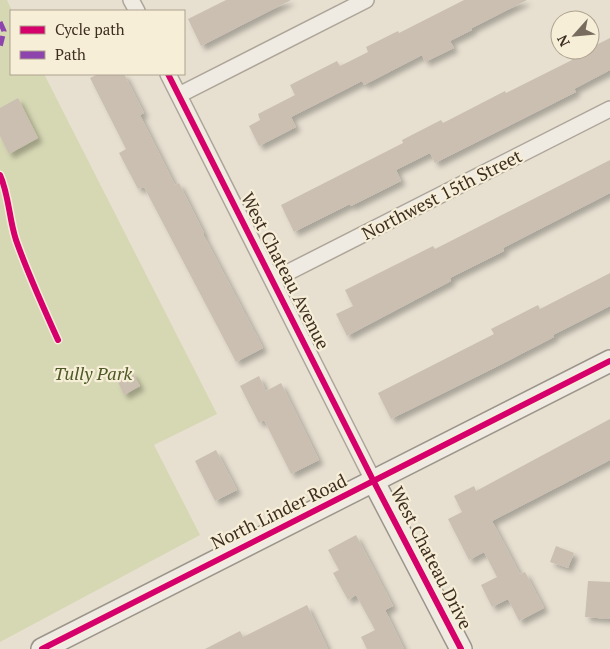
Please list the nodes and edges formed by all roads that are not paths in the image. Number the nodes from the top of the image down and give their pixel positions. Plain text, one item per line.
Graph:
1 (366, 0) edge
2 (169, 75) edge
3 (179, 95) junction
4 (610, 109) edge
5 (273, 280) junction
6 (610, 361) edge
7 (374, 482) junction
8 (42, 649) edge
9 (461, 649) edge

1 - 3 street
2 - 3 street, West Chateau Avenue
3 - 5 street, West Chateau Avenue
4 - 5 street, Northwest 15th Street
5 - 7 street, West Chateau Avenue
6 - 7 main road, North Linder Road
7 - 8 main road, North Linder Road
7 - 9 main road, West Chateau Drive

